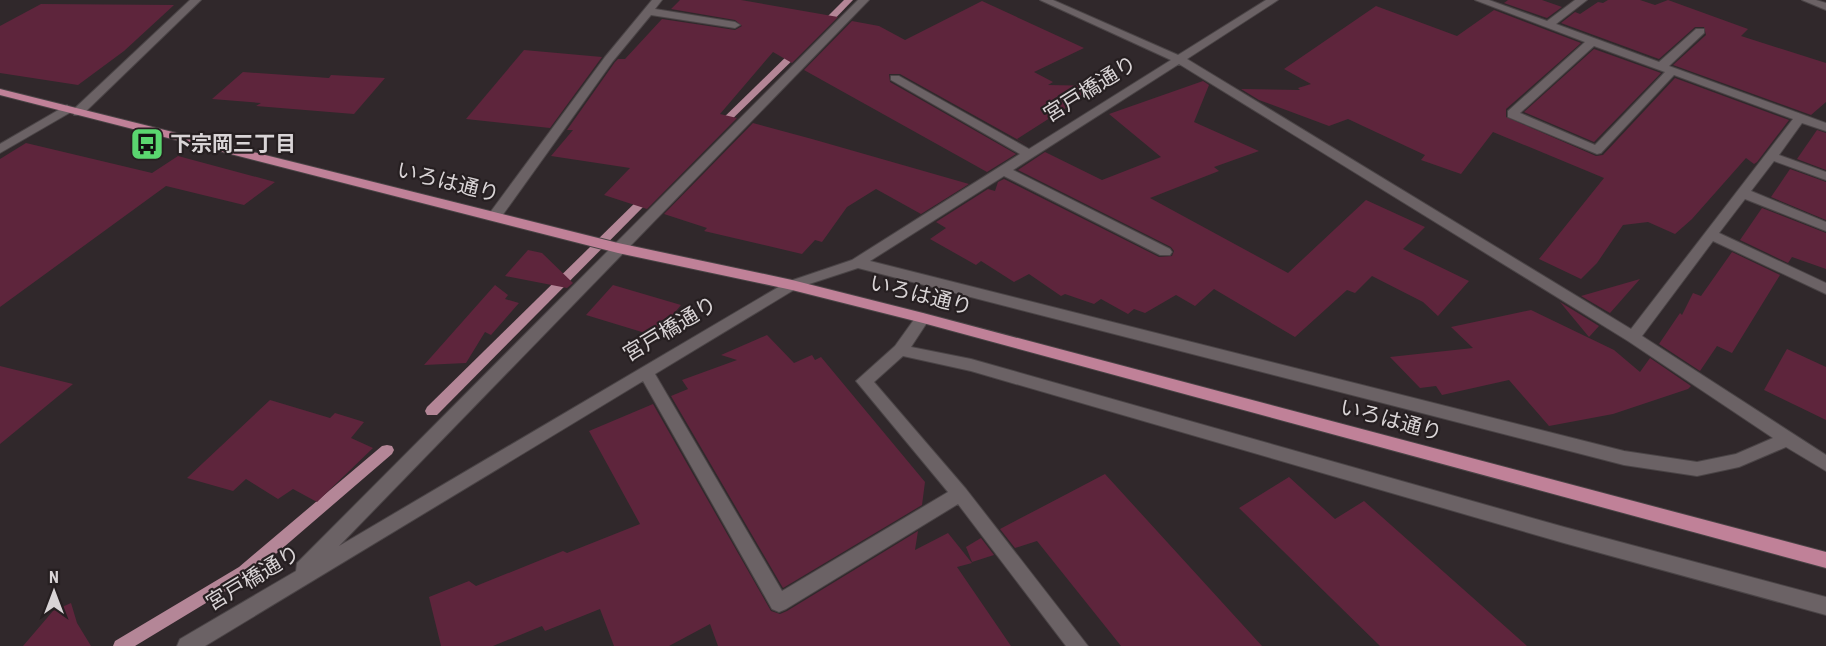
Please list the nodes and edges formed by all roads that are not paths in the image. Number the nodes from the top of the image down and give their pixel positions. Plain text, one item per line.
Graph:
1 (196, 0) edge
2 (657, 0) edge
3 (864, 0) edge
4 (1045, 0) edge
5 (1273, 0) edge
6 (1480, 0) edge
7 (1582, 0) edge
8 (1807, 0) edge
9 (1826, 7) edge
10 (648, 10) junction
11 (735, 25) dead end
12 (1548, 25) junction
13 (1700, 31) dead end
14 (1593, 41) junction
15 (1180, 60) junction
16 (1668, 68) junction
17 (895, 78) dead end
18 (0, 92) edge
19 (73, 111) junction
20 (1800, 118) junction
21 (1826, 127) edge
22 (0, 149) edge
23 (1031, 155) junction
24 (1771, 156) junction
25 (1004, 171) junction
26 (1826, 176) edge
27 (1743, 194) junction
28 (494, 217) junction
29 (1826, 226) edge
30 (1711, 235) junction
31 (612, 247) junction
32 (1165, 252) dead end
33 (857, 263) junction
34 (792, 285) junction
35 (1826, 289) edge
36 (923, 318) junction
37 (1633, 337) junction
38 (900, 350) junction
39 (646, 372) junction
40 (1788, 439) junction
41 (1826, 464) edge
42 (960, 494) junction
43 (1826, 560) edge
44 (288, 585) junction
45 (1826, 606) edge
46 (187, 646) edge
47 (1078, 646) edge

1 - 19 street
2 - 10 street
3 - 31 street
4 - 15 street
5 - 15 street, 宮戸橋通り
6 - 12 street
7 - 12 street
8 - 9 street
10 - 11 street
10 - 28 street
12 - 14 street
13 - 16 street
14 - 16 street
14 - 16 street
15 - 23 street, 宮戸橋通り
15 - 37 street
16 - 20 street
17 - 23 street
18 - 19 main road, いろは通り
19 - 22 street
19 - 28 main road, いろは通り
20 - 21 street
20 - 24 street
23 - 25 street, 宮戸橋通り
24 - 26 street
24 - 27 street
25 - 32 street
25 - 33 street, 宮戸橋通り
27 - 29 street
27 - 30 street
28 - 31 main road, いろは通り
30 - 35 street
30 - 37 street
31 - 34 main road, いろは通り
31 - 44 street
33 - 34 street, 宮戸橋通り
33 - 40 street
34 - 36 main road, いろは通り
34 - 39 street, 宮戸橋通り
36 - 38 street
36 - 43 main road, いろは通り
37 - 40 street
38 - 42 street
38 - 45 street
39 - 42 street
39 - 44 street, 宮戸橋通り
40 - 41 street
42 - 47 street
44 - 46 street, 宮戸橋通り

